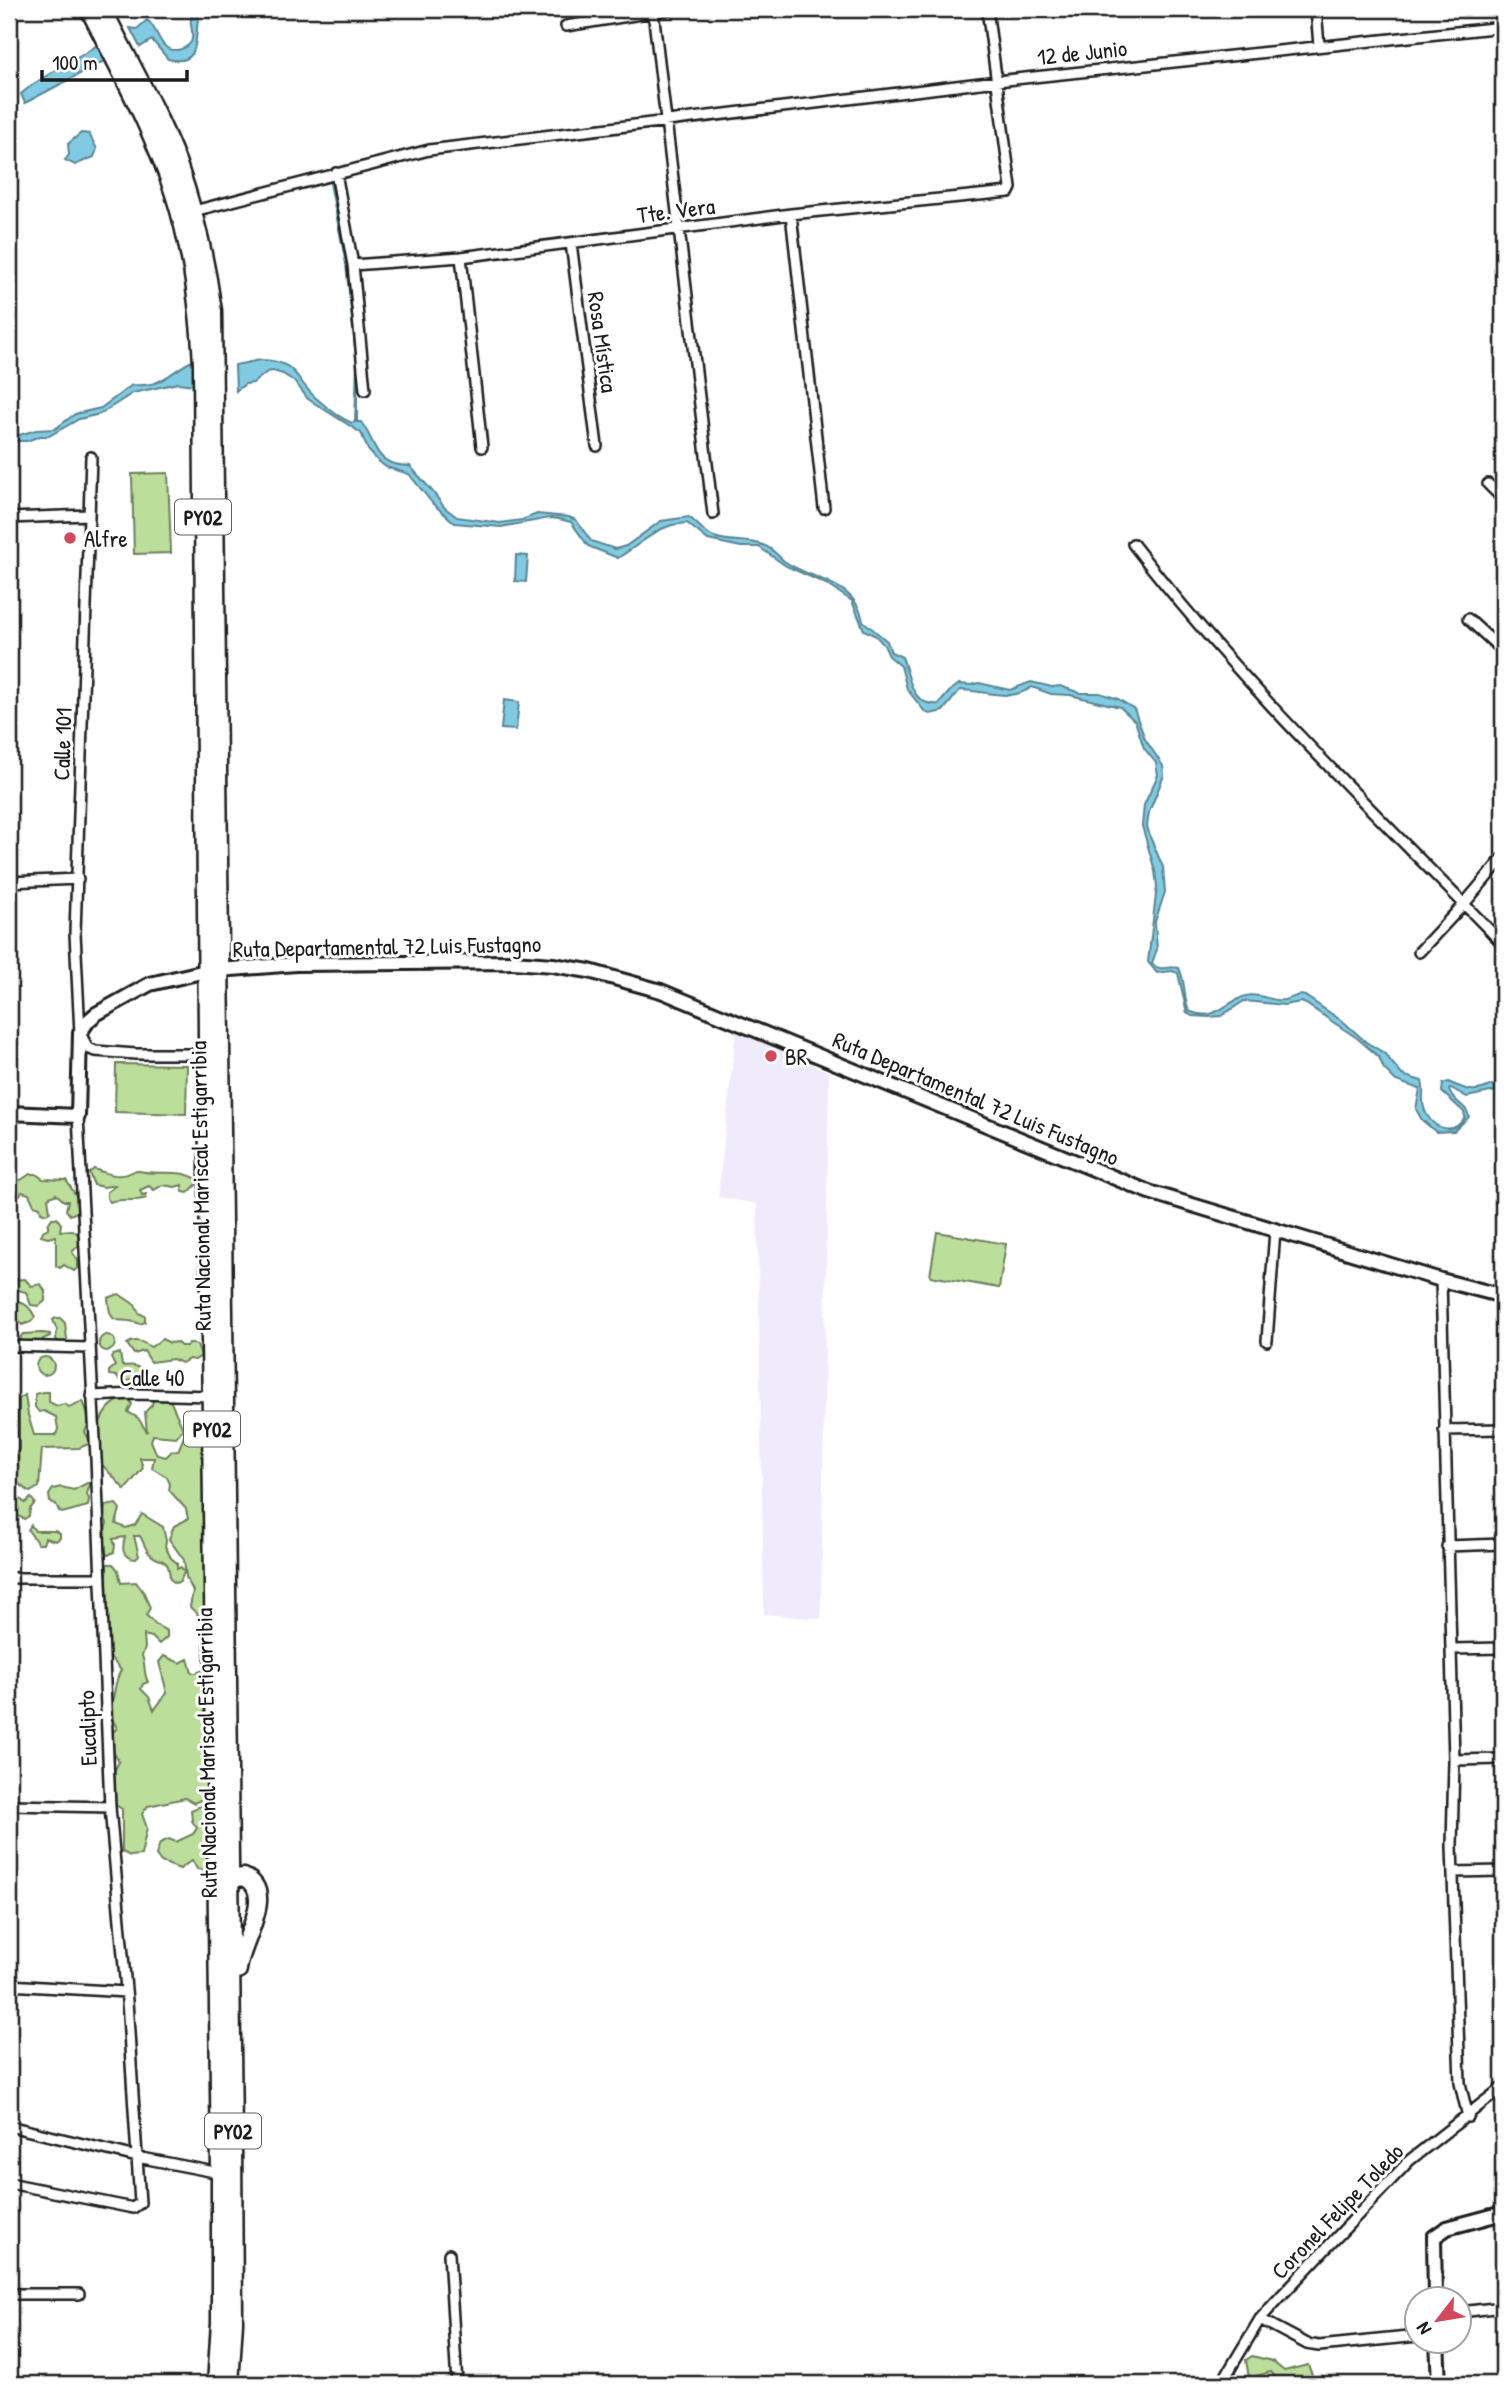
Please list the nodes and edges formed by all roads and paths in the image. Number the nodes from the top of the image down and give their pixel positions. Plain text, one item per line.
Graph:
1 (89, 9) edge
2 (672, 9) edge
3 (987, 9) edge
4 (1316, 9) edge
5 (653, 11) junction
6 (102, 18) edge
7 (566, 26) dead end
8 (1498, 28) edge
9 (1503, 38) edge
10 (1319, 46) junction
11 (128, 74) junction
12 (997, 81) junction
13 (666, 120) junction
14 (336, 173) junction
15 (194, 211) junction
16 (791, 214) junction
17 (680, 230) junction
18 (571, 243) junction
19 (461, 257) junction
20 (353, 265) junction
21 (365, 390) dead end
22 (597, 446) dead end
23 (482, 447) dead end
24 (90, 457) dead end
25 (1488, 484) dead end
26 (1503, 499) edge
27 (824, 508) dead end
28 (713, 514) dead end
29 (89, 515) junction
30 (9, 518) edge
31 (1133, 544) dead end
32 (1468, 619) dead end
33 (1503, 651) edge
34 (1503, 858) edge
35 (78, 879) junction
36 (9, 882) edge
37 (1464, 904) junction
38 (1503, 944) edge
39 (1419, 951) dead end
40 (214, 970) junction
41 (80, 1033) junction
42 (208, 1054) junction
43 (9, 1113) edge
44 (78, 1116) junction
45 (1276, 1230) junction
46 (1441, 1280) junction
47 (1503, 1296) edge
48 (1268, 1341) dead end
49 (9, 1346) edge
50 (89, 1348) junction
51 (92, 1396) junction
52 (211, 1396) junction
53 (1503, 1429) edge
54 (1444, 1430) junction
55 (1503, 1544) edge
56 (1447, 1546) junction
57 (9, 1578) edge
58 (101, 1578) junction
59 (1503, 1648) edge
60 (1451, 1649) junction
61 (1503, 1759) edge
62 (1454, 1760) junction
63 (9, 1805) edge
64 (110, 1807) junction
65 (1503, 1871) edge
66 (1453, 1872) junction
67 (224, 1883) junction
68 (9, 1985) edge
69 (126, 1992) junction
70 (232, 2054) junction
71 (1503, 2087) edge
72 (1468, 2117) junction
73 (9, 2126) edge
74 (137, 2157) junction
75 (220, 2174) junction
76 (9, 2183) edge
77 (1503, 2213) edge
78 (449, 2254) dead end
79 (1435, 2284) edge
80 (9, 2294) edge
81 (79, 2294) dead end
82 (1503, 2307) edge
83 (1474, 2310) edge
84 (1260, 2319) junction
85 (1404, 2337) edge
86 (1438, 2354) edge
87 (216, 2384) edge
88 (230, 2384) edge
89 (240, 2384) edge
90 (457, 2384) edge
91 (1221, 2384) edge
92 (1439, 2384) edge

1 - 6 highway, Ruta Nacional Mariscal Estigarribia / PY02
2 - 5 street
3 - 12 street
4 - 10 street
5 - 7 street
5 - 13 street
6 - 11 highway, Ruta Nacional Mariscal Estigarribia / PY02
8 - 9 street
8 - 10 street, 12 de Junio
10 - 12 street, 12 de Junio
11 - 15 highway, Ruta Nacional Mariscal Estigarribia / PY02
11 - 40 highway, Ruta Nacional Mariscal Estigarribia / PY02
12 - 13 street, 12 de Junio
12 - 16 street, Tte. Vera
13 - 14 street, 12 de Junio
13 - 17 street
14 - 15 street, 12 de Junio
14 - 20 street
15 - 40 highway, Ruta Nacional Mariscal Estigarribia / PY02
16 - 17 street, Tte. Vera
16 - 27 street
17 - 18 street, Tte. Vera
17 - 28 street
18 - 19 street, Tte. Vera
18 - 22 street, Rosa Mística
19 - 20 street, Tte. Vera
19 - 23 street
20 - 21 street
24 - 29 street, Calle 101
25 - 26 street
29 - 30 street
29 - 35 street, Calle 101
31 - 37 street
32 - 33 street
34 - 37 street
35 - 36 street
35 - 41 street, Calle 101
37 - 38 street
37 - 39 street
40 - 41 main road, Ruta Departamental 72 Luis Fustagno
40 - 42 highway, Ruta Nacional Mariscal Estigarribia / PY02
40 - 45 main road, Ruta Departamental 72 Luis Fustagno
40 - 67 highway, Ruta Nacional Mariscal Estigarribia / PY02
41 - 42 street
41 - 44 main road
42 - 52 highway, Ruta Nacional Mariscal Estigarribia / PY02
43 - 44 main road
44 - 50 street, Eucalipto
45 - 46 main road, Ruta Departamental 72 Luis Fustagno
45 - 48 street
46 - 47 main road, Ruta Departamental 72 Luis Fustagno
46 - 54 street
49 - 50 street
50 - 51 street, Eucalipto
51 - 52 street, Calle 40
51 - 58 street, Eucalipto
52 - 67 highway, Ruta Nacional Mariscal Estigarribia / PY02
53 - 54 street
54 - 56 street
55 - 56 street
56 - 60 street
57 - 58 street
58 - 64 street, Eucalipto
59 - 60 street
60 - 62 street
61 - 62 street
62 - 66 street
63 - 64 street
64 - 69 street, Eucalipto
65 - 66 street
66 - 72 street
67 - 70 highway, Ruta Nacional Mariscal Estigarribia / PY02
67 - 70 highway
67 - 75 highway, Ruta Nacional Mariscal Estigarribia / PY02
68 - 69 street
69 - 74 street, Eucalipto
70 - 88 highway, Ruta Nacional Mariscal Estigarribia / PY02
71 - 72 street, Coronel Felipe Toledo
72 - 84 street, Coronel Felipe Toledo
73 - 74 street
74 - 75 street
74 - 76 street, Eucalipto
75 - 87 highway, Ruta Nacional Mariscal Estigarribia / PY02
77 - 79 main road
78 - 90 street
80 - 81 street
82 - 83 street
84 - 85 street
84 - 91 street, Coronel Felipe Toledo
86 - 92 main road
88 - 89 street

